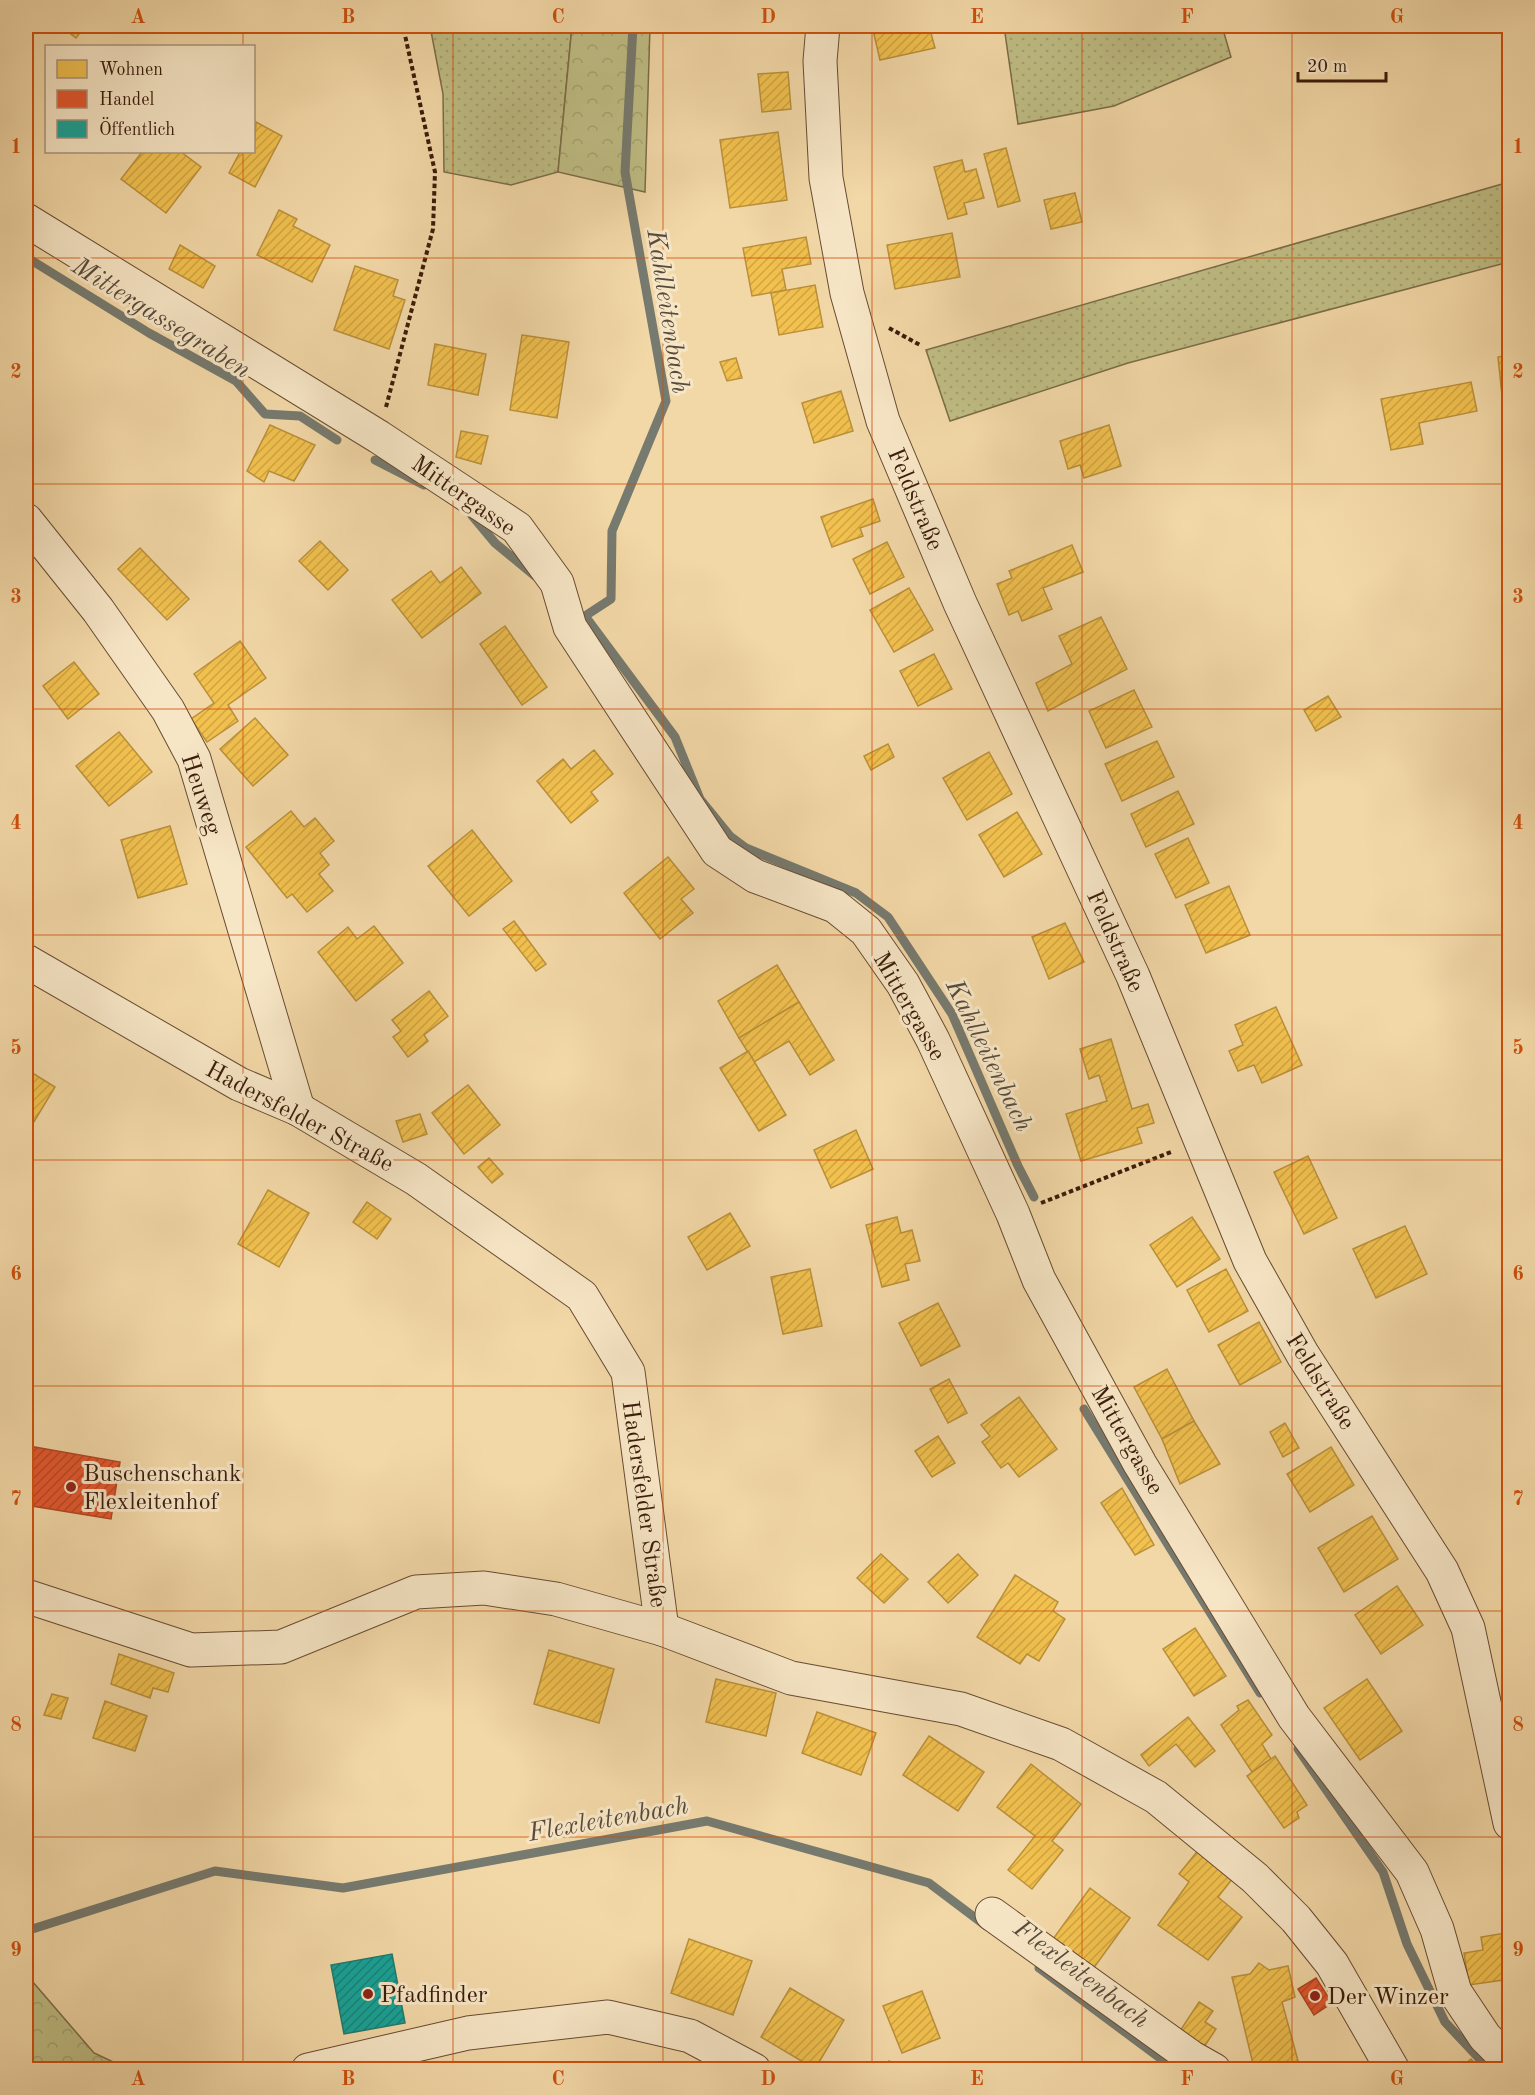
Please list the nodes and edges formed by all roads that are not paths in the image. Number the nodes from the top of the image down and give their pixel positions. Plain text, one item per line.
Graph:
1 (824, 26) edge
2 (26, 220) edge
3 (26, 520) edge
4 (26, 961) edge
5 (298, 1109) junction
6 (26, 1596) edge
7 (662, 1629) junction
8 (1509, 1823) edge
9 (992, 1914) dead end
10 (1509, 2061) edge
11 (308, 2070) edge
12 (754, 2070) edge
13 (1214, 2070) edge
14 (1393, 2070) edge

1 - 8 street, Feldstraße
2 - 10 street, Mittergasse
3 - 5 street, Heuweg
4 - 5 street, Hadersfelder Straße
5 - 7 street, Hadersfelder Straße
6 - 7 street
7 - 14 street, Hadersfelder Straße
9 - 13 street
11 - 12 street

